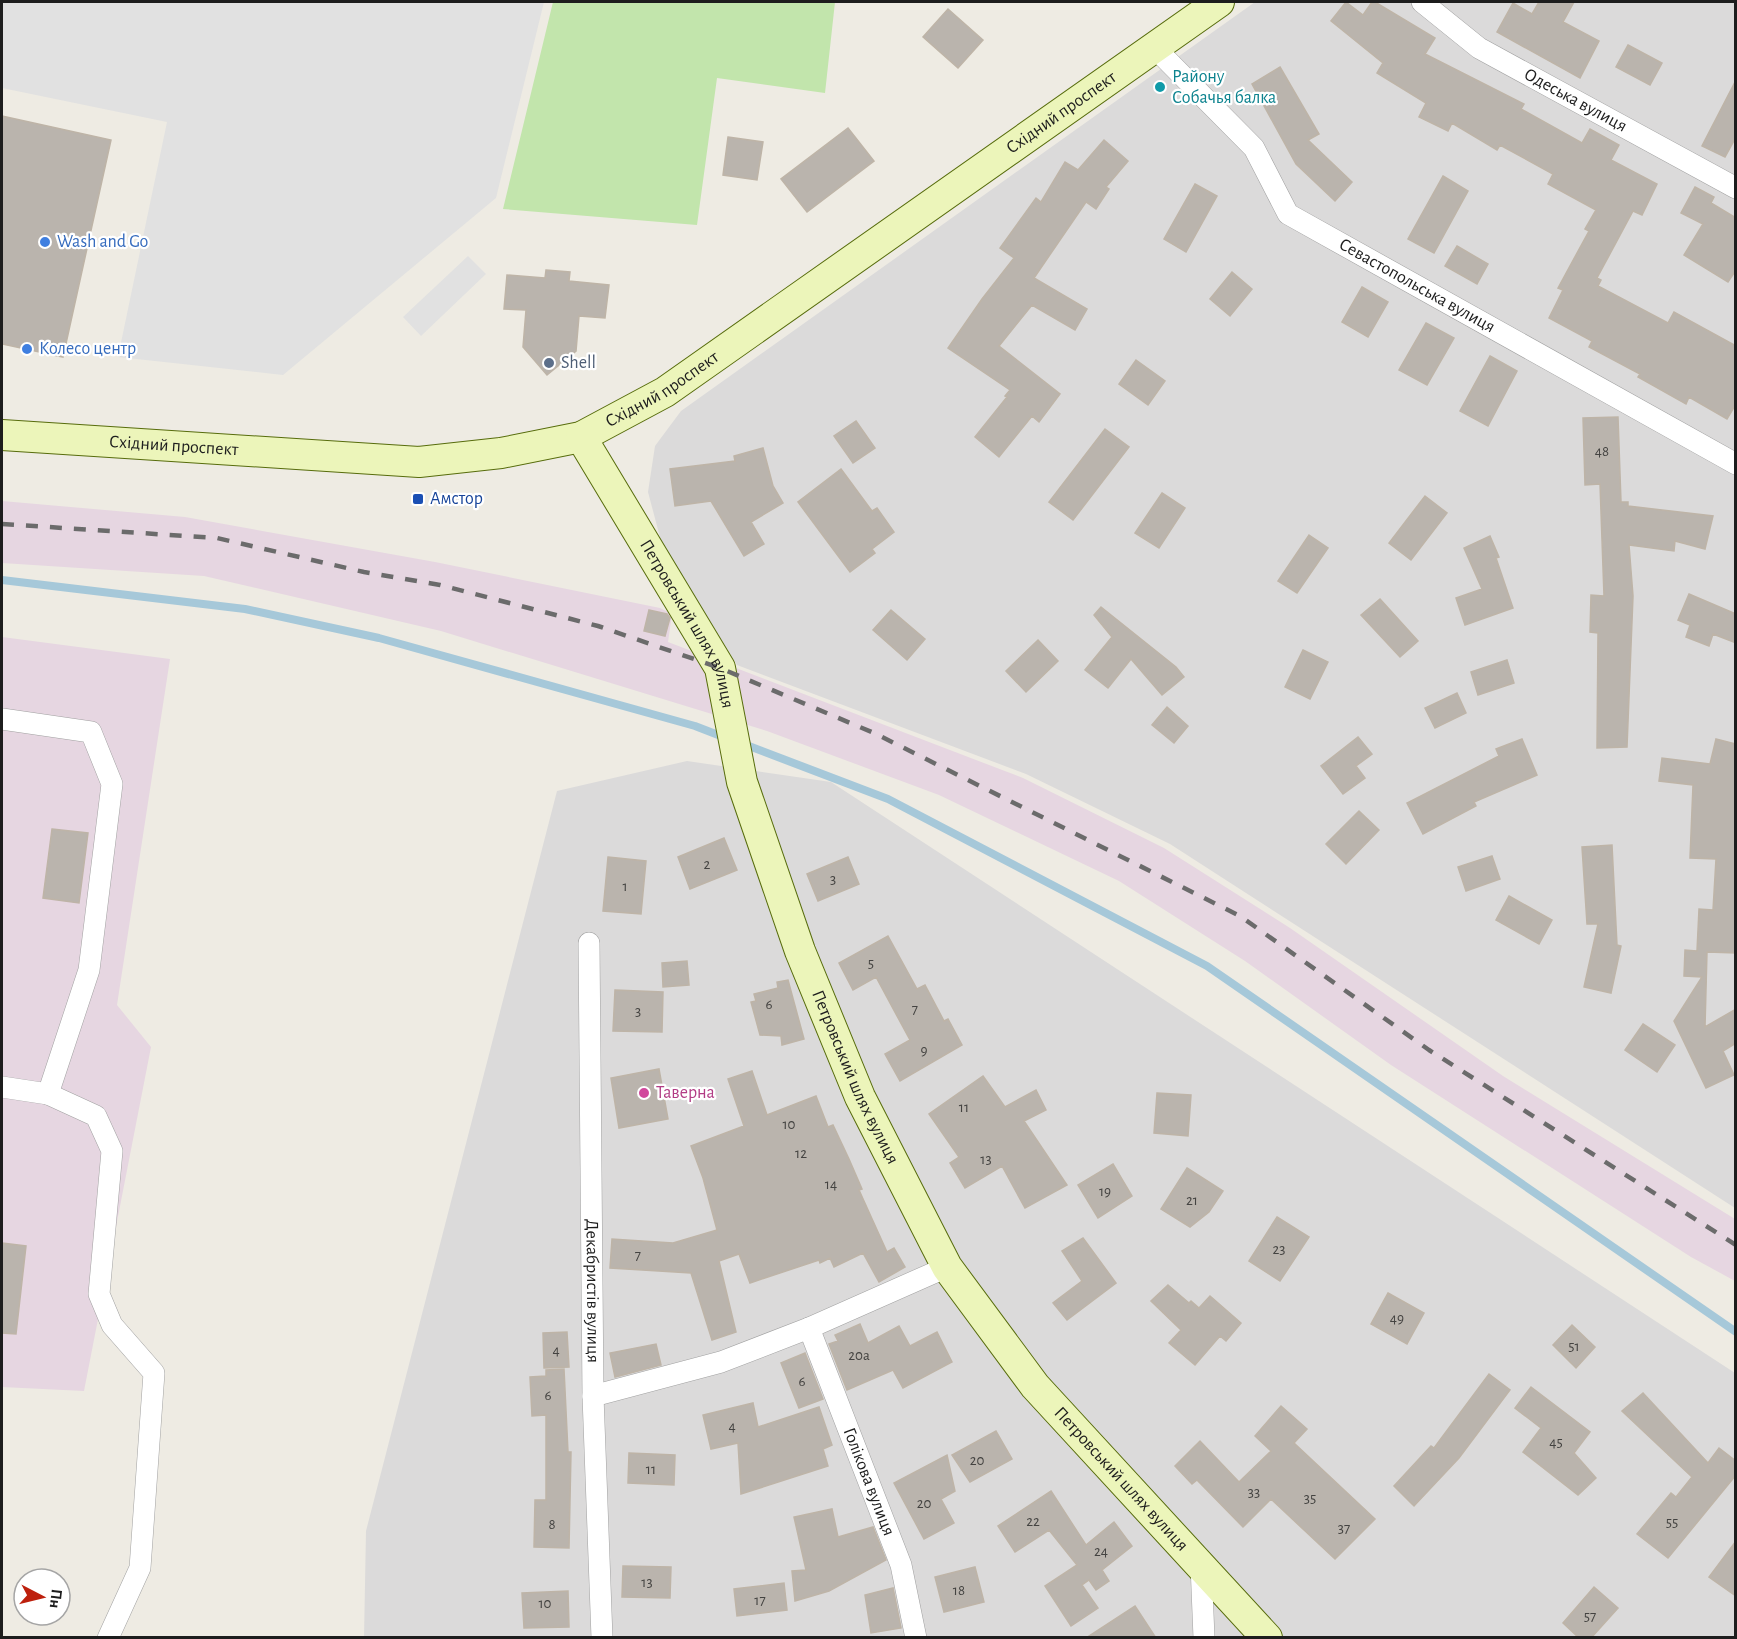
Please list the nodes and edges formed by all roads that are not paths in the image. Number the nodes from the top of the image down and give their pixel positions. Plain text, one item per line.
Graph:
1 (1219, 2) edge
2 (1422, 2) edge
3 (1154, 46) junction
4 (1736, 188) edge
5 (2, 435) edge
6 (581, 437) junction
7 (1736, 464) edge
8 (2, 719) edge
9 (589, 943) dead end
10 (2, 1087) edge
11 (48, 1094) junction
12 (947, 1267) junction
13 (809, 1329) junction
14 (592, 1396) junction
15 (1201, 1564) junction
16 (108, 1638) edge
17 (602, 1638) edge
18 (916, 1638) edge
19 (1204, 1638) edge
20 (1267, 1638) edge

1 - 3 street, Східний проспект
2 - 4 street, Одеська вулиця
3 - 6 street, Східний проспект
3 - 7 street, Севастопольська вулиця
5 - 6 street, Східний проспект
6 - 12 street, Петровський шлях вулиця
8 - 11 street
9 - 14 street, Декабристів вулиця
10 - 11 street
11 - 16 street
12 - 13 street
12 - 15 street, Петровський шлях вулиця
13 - 14 street
13 - 18 street, Голікова вулиця
14 - 17 street, Декабристів вулиця
15 - 19 street
15 - 20 street, Петровський шлях вулиця

